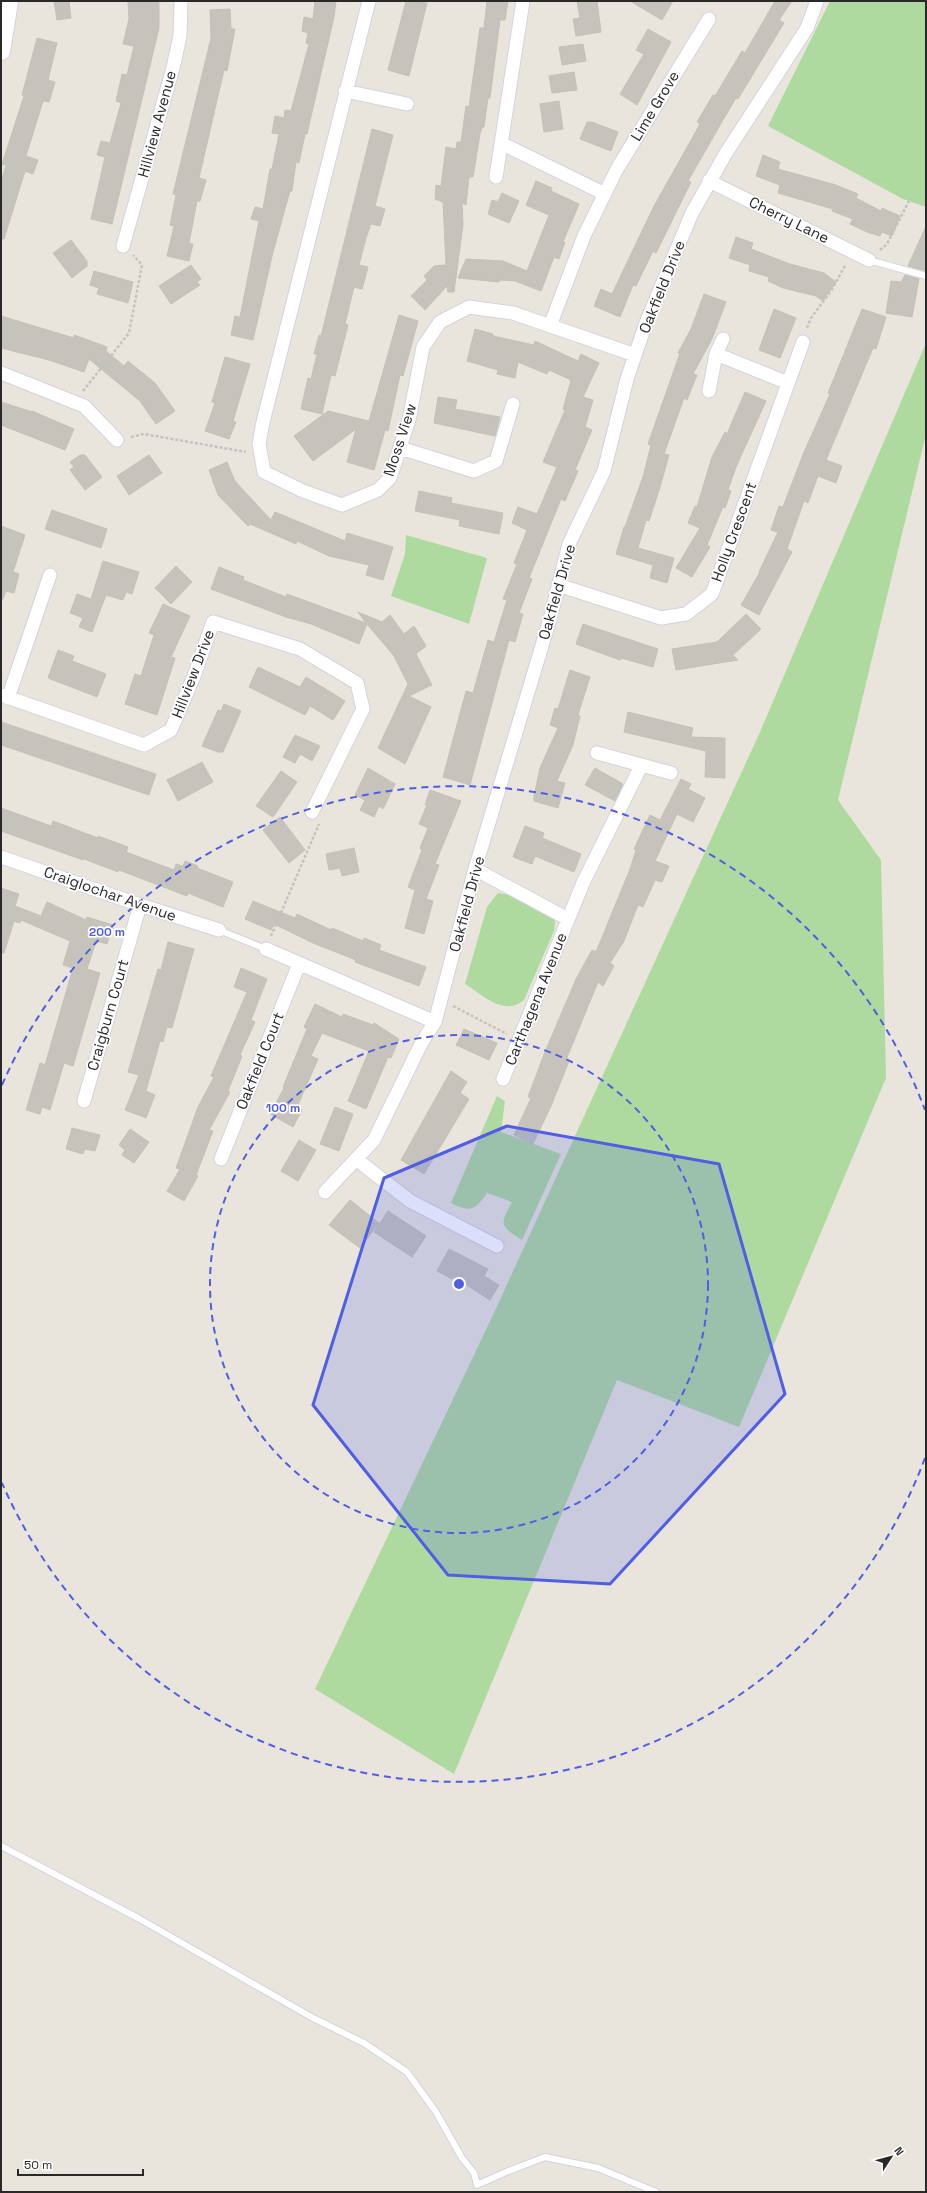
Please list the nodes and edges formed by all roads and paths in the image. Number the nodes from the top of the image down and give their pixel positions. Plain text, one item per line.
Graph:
1 (9, 1) edge
2 (180, 1) edge
3 (369, 1) edge
4 (524, 1) edge
5 (817, 1) edge
6 (709, 19) dead end
7 (1, 51) edge
8 (345, 91) junction
9 (407, 104) dead end
10 (500, 143) junction
11 (496, 177) dead end
12 (709, 181) junction
13 (604, 194) junction
14 (909, 201) dead end
15 (123, 246) joint
16 (853, 252) junction
17 (869, 260) junction
18 (926, 276) edge
19 (550, 326) junction
20 (723, 339) dead end
21 (803, 342) joint
22 (716, 354) junction
23 (635, 355) junction
24 (1, 373) edge
25 (788, 383) junction
26 (709, 391) dead end
27 (74, 402) junction
28 (513, 404) dead end
29 (117, 440) joint
30 (400, 448) junction
31 (261, 455) junction
32 (50, 575) dead end
33 (558, 585) junction
34 (5, 696) edge
35 (597, 752) dead end
36 (641, 766) junction
37 (671, 773) dead end
38 (312, 812) joint
39 (1, 857) edge
40 (475, 869) junction
41 (140, 905) junction
42 (568, 919) junction
43 (219, 930) joint
44 (266, 949) junction
45 (299, 964) junction
46 (442, 1000) junction
47 (435, 1022) junction
48 (519, 1040) junction
49 (503, 1078) dead end
50 (84, 1101) dead end
51 (221, 1159) dead end
52 (356, 1160) junction
53 (325, 1192) dead end
54 (497, 1246) dead end
55 (1, 1846) edge
56 (656, 2192) edge

1 - 7 street
2 - 15 street, Hillview Avenue
3 - 8 street, Moss View
4 - 10 street
5 - 12 street, Oakfield Drive
6 - 13 street, Lime Grove
8 - 9 street
8 - 31 street, Moss View
10 - 11 street
10 - 13 street
12 - 16 street, Cherry Lane
12 - 23 street, Oakfield Drive
13 - 19 street, Lime Grove
14 - 17 path
15 - 27 path
16 - 17 street, Cherry Lane
16 - 21 path
17 - 18 lane
19 - 23 street, Moss View
19 - 30 street, Moss View
20 - 22 street
21 - 25 street, Holly Crescent
22 - 25 street
22 - 26 street
23 - 33 street, Oakfield Drive
24 - 27 street
25 - 33 street, Holly Crescent
27 - 29 street
28 - 30 street
29 - 31 path
30 - 31 street, Moss View
32 - 34 street, Hillview Drive
33 - 40 street, Oakfield Drive
34 - 38 street, Hillview Drive
35 - 36 street
36 - 37 street
36 - 42 street, Carthagena Avenue
38 - 44 path
39 - 41 street, Craiglochar Avenue
40 - 42 street, Carthagena Avenue
40 - 46 street, Oakfield Drive
41 - 43 street, Craiglochar Avenue
41 - 50 street, Craigburn Court
42 - 48 street, Carthagena Avenue
43 - 44 lane
44 - 45 street
45 - 47 street
45 - 51 street, Oakfield Court
46 - 47 street, Oakfield Drive
46 - 48 path
47 - 52 street, Oakfield Drive
48 - 49 street, Carthagena Avenue
52 - 53 street, Oakfield Drive
52 - 54 street
55 - 56 lane

